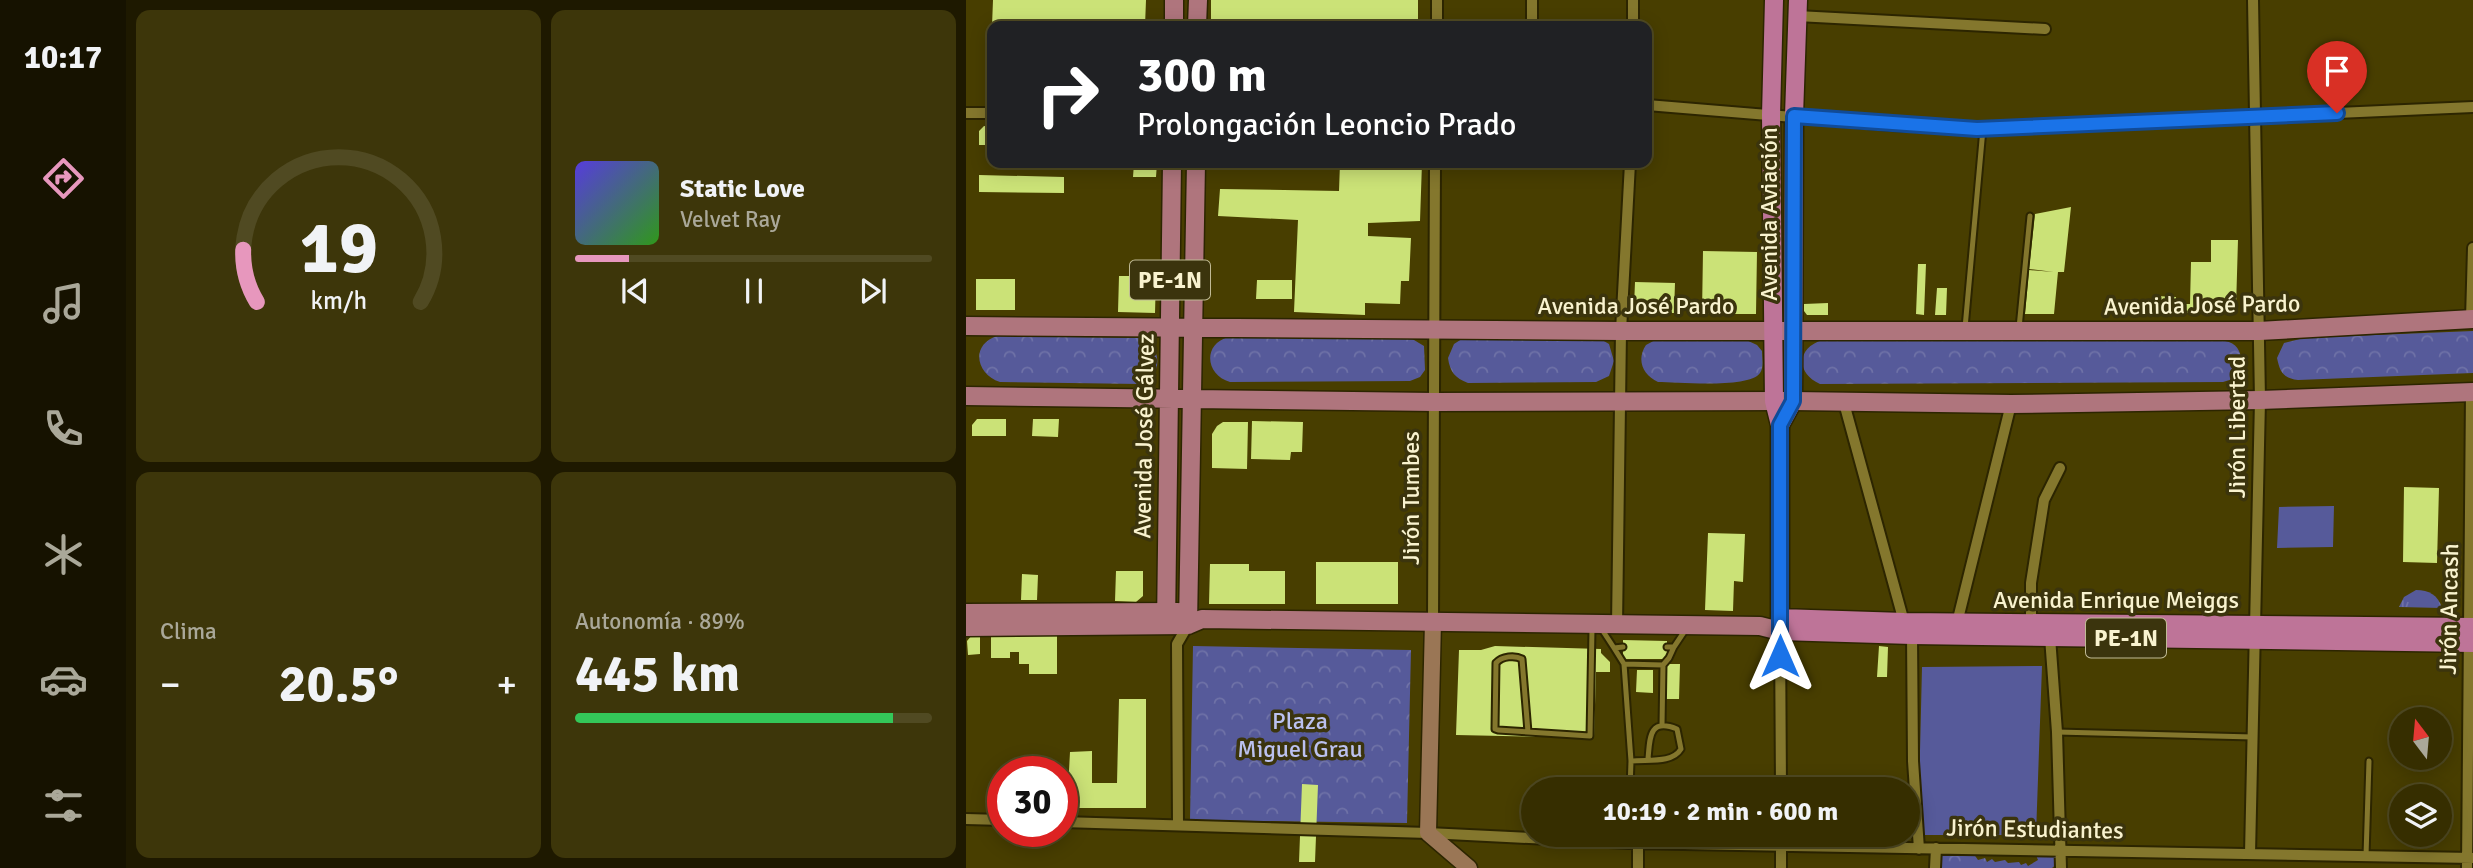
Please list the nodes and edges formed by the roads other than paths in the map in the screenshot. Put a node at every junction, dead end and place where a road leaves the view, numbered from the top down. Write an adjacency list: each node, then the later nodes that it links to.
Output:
1 (1174, 0): 9 (main road)
2 (1198, 0): 10 (main road)
3 (1437, 0): 11 (street)
4 (1532, 0): 12 (street)
5 (1633, 0): 13 (street)
6 (1774, 0): 19 (highway, Avenida Aviación)
7 (2253, 0): 21 (street, Jirón Libertad)
8 (1797, 8): 14 (street); 20 (highway, Avenida Aviación)
9 (1174, 21)
10 (1197, 21)
11 (1437, 21)
12 (1532, 21)
13 (1633, 21)
14 (2045, 29)
15 (1652, 105): 19 (street)
16 (2473, 107): 21 (street)
17 (966, 113): 18 (street)
18 (987, 113)
19 (1771, 115): 20 (street); 35 (highway, Avenida Aviación)
20 (1794, 116): 22 (street); 36 (highway, Avenida Aviación)
21 (2255, 116): 22 (street); 39 (street, Jirón Libertad)
22 (1983, 129): 37 (lane)
23 (1172, 168): 31 (main road, Avenida José Gálvez / PE-1N)
24 (1196, 168): 32 (main road, Avenida José Gálvez / PE-1N)
25 (1435, 168): 33 (street, Jirón Tumbes)
26 (1630, 168): 34 (street)
27 (2030, 216): 38 (lane)
28 (2473, 248): 29 (street)
29 (2472, 319): 39 (main road, Avenida José Pardo)
30 (966, 326): 31 (main road, Avenida José Pardo)
31 (1170, 328): 32 (main road, Avenida José Pardo); 42 (main road, Avenida José Gálvez / PE-1N)
32 (1194, 328): 33 (main road, Avenida José Pardo); 43 (main road, Avenida José Gálvez / PE-1N)
33 (1434, 330): 34 (main road, Avenida José Pardo); 48 (street, Jirón Tumbes)
34 (1621, 331): 35 (main road, Avenida José Pardo); 45 (street)
35 (1774, 331): 36 (main road, Avenida José Pardo); 46 (highway, Avenida Aviación)
36 (1793, 331): 37 (main road, Avenida José Pardo); 47 (highway, Avenida Aviación)
37 (1965, 331): 38 (main road, Avenida José Pardo)
38 (2019, 331): 39 (main road, Avenida José Pardo)
39 (2259, 331): 44 (street, Jirón Libertad)
40 (2472, 392): 44 (main road); 65 (street, Jirón Ancash)
41 (966, 396): 42 (main road)
42 (1169, 398): 43 (main road); 54 (main road, Avenida José Gálvez / PE-1N)
43 (1193, 398): 48 (main road); 55 (main road, Avenida José Gálvez / PE-1N)
44 (2260, 400): 50 (main road); 64 (street, Jirón Libertad)
45 (1620, 401): 46 (main road); 48 (main road); 60 (street)
46 (1774, 401): 47 (main road); 51 (highway, Avenida Aviación)
47 (1793, 401): 49 (main road); 51 (highway, Avenida Aviación)
48 (1434, 402): 56 (street, Jirón Tumbes)
49 (1843, 402): 50 (main road); 63 (street)
50 (2011, 404): 57 (street)
51 (1780, 425): 59 (highway, Avenida Aviación)
52 (2060, 468): 58 (street)
53 (966, 613): 54 (main road)
54 (1166, 618): 55 (main road, PE-1N); 62 (main road, PE-1N); 67 (street)
55 (1192, 619): 56 (main road, PE-1N); 67 (street)
56 (1433, 621): 60 (main road, Avenida Enrique Meiggs / PE-1N); 85 (main road, Jirón Tumbes)
57 (1957, 623): 58 (highway, Avenida Enrique Meiggs / PE-1N); 63 (highway, Avenida Enrique Meiggs / PE-1N)
58 (2031, 623): 64 (highway, Avenida Enrique Meiggs / PE-1N)
59 (1780, 625): 61 (main road, Avenida Enrique Meiggs / PE-1N); 63 (highway, Avenida Enrique Meiggs / PE-1N); 80 (street, Avenida Aviación)
60 (1603, 626): 61 (main road, Avenida Enrique Meiggs / PE-1N); 69 (lane); 73 (lane)
61 (1688, 626): 71 (lane)
62 (966, 627)
63 (1908, 629): 66 (highway, Avenida Enrique Meiggs / PE-1N); 91 (street)
64 (2255, 633): 65 (highway, Avenida Enrique Meiggs / PE-1N); 66 (highway, Avenida Enrique Meiggs / PE-1N); 75 (street, Jirón Libertad)
65 (2471, 635): 95 (street, Jirón Ancash)
66 (2050, 637): 74 (street)
67 (1177, 644): 84 (street)
68 (1623, 647): 69 (lane)
69 (1614, 648): 70 (lane)
70 (1624, 664): 71 (lane); 77 (lane)
71 (1663, 665): 72 (lane)
72 (1662, 725): 76 (lane); 76 (lane)
73 (1528, 732): 73 (lane)
74 (2057, 732): 75 (lane); 92 (street)
75 (2253, 737): 93 (street, Jirón Libertad)
76 (1648, 759): 77 (lane)
77 (1631, 761): 79 (lane)
78 (2369, 761): 94 (lane)
79 (1630, 777)
80 (1781, 777)
81 (966, 819): 82 (street)
82 (987, 820)
83 (1078, 822): 84 (street, Jirón Estudiantes)
84 (1178, 825): 85 (street, Jirón Estudiantes)
85 (1428, 833): 86 (street, Jirón Estudiantes); 96 (main road)
86 (1521, 836)
87 (1634, 847): 97 (street)
88 (1781, 847): 98 (street)
89 (1888, 847): 91 (street, Jirón Estudiantes)
90 (1936, 848): 91 (street, Jirón Estudiantes); 92 (street, Jirón Estudiantes); 99 (street)
91 (1919, 849)
92 (2060, 849): 93 (street, Jirón Estudiantes); 100 (street)
93 (2255, 854): 94 (street, Jirón Estudiantes); 101 (street, Jirón Libertad)
94 (2365, 856): 95 (street, Jirón Estudiantes)
95 (2469, 861)
96 (1469, 868)
97 (1638, 868)
98 (1781, 868)
99 (1935, 868)
100 (2061, 868)
101 (2260, 868)

